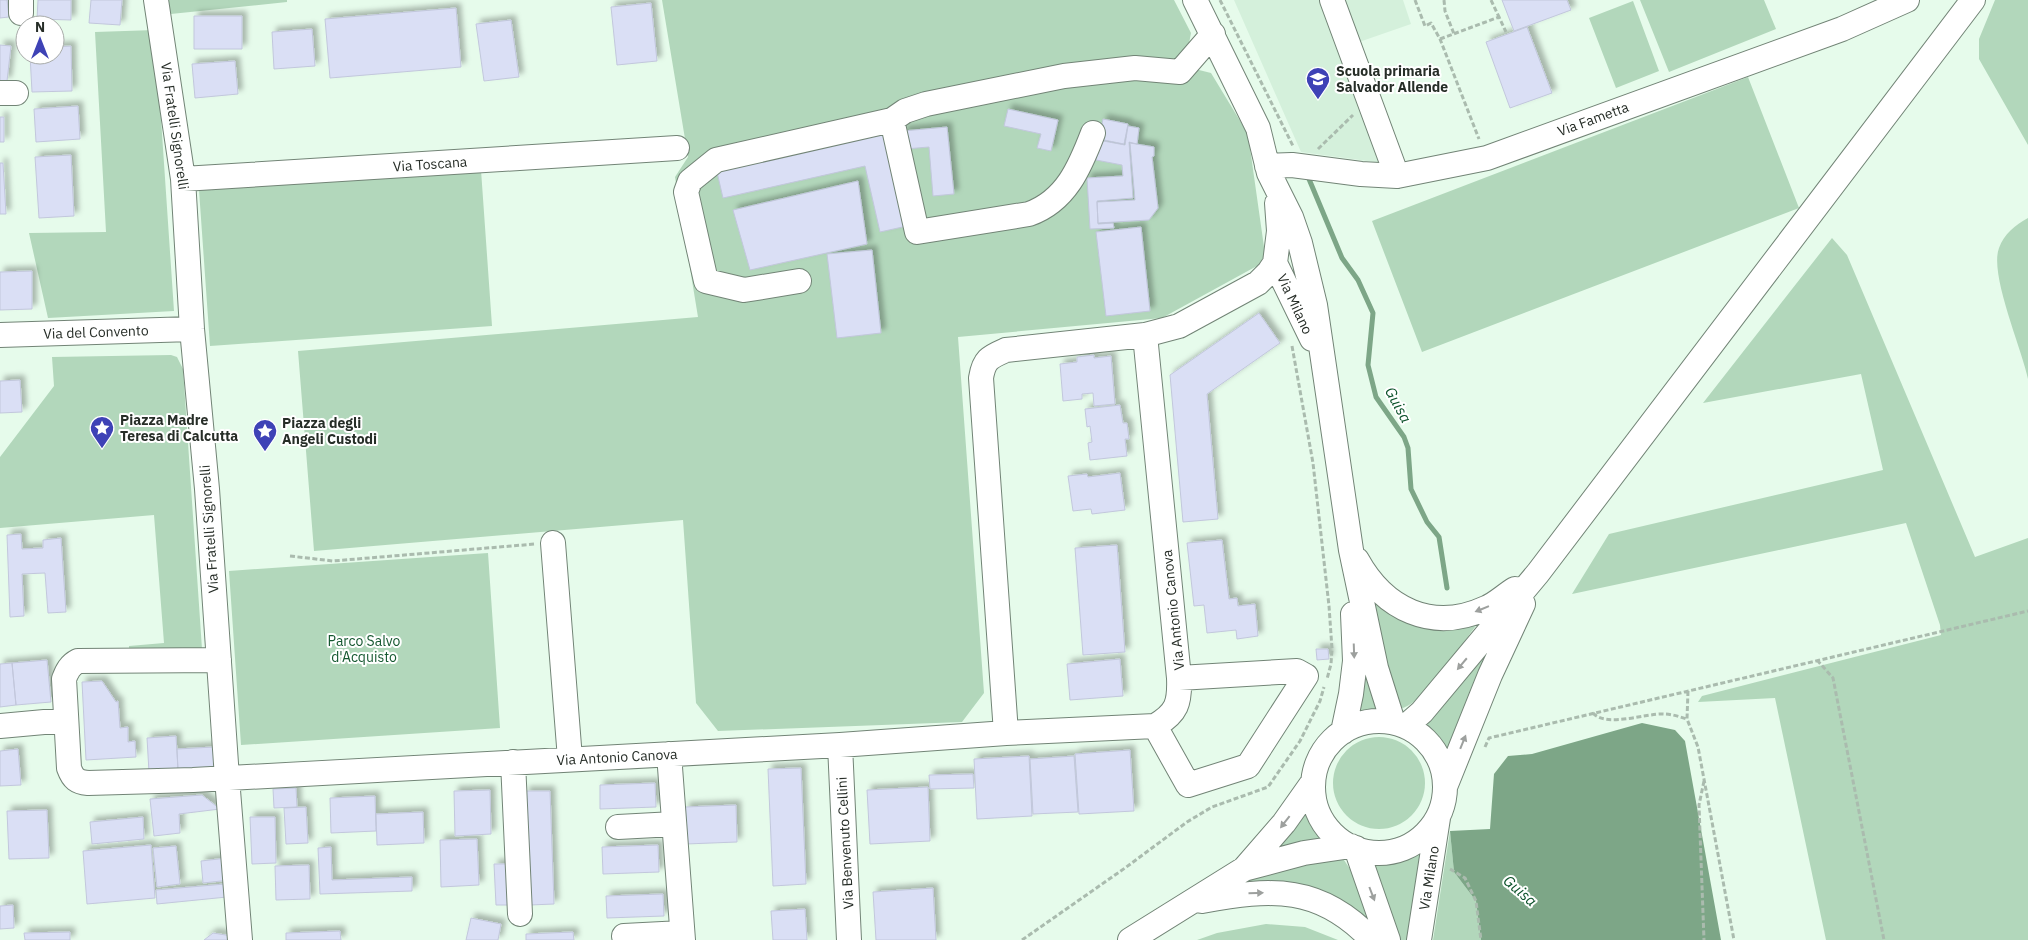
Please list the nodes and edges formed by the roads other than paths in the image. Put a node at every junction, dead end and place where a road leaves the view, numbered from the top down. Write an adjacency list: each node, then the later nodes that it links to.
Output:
1 (156, 0): 12 (street, Via Fratelli Signorelli)
2 (1195, 0): 6 (street, Via Milano)
3 (1332, 0): 11 (street)
4 (1907, 0): 11 (street, Via Fametta)
5 (1973, 0): 24 (street)
6 (1213, 34): 7 (street); 10 (street, Via Milano)
7 (892, 120): 8 (street); 15 (street)
8 (1093, 133)
9 (677, 148): 12 (street, Via Toscana)
10 (1270, 173): 11 (street, Via Fametta); 13 (street, Via Milano); 14 (street, Via Milano)
11 (1397, 176)
12 (183, 179): 18 (street, Via Fratelli Signorelli)
13 (1275, 262): 14 (street); 16 (street); 17 (street, Via Milano)
14 (1309, 278): 21 (street, Via Milano)
15 (799, 281)
16 (1258, 283): 17 (street); 20 (street)
17 (1288, 289): 21 (street, Via Milano)
18 (192, 329): 19 (street, Via del Convento); 25 (street, Via Fratelli Signorelli)
19 (0, 335)
20 (1145, 335): 26 (street, Via Antonio Canova); 32 (street)
21 (1324, 368): 23 (street, Via Milano)
22 (553, 543): 35 (street)
23 (1351, 550): 24 (street, one-way to 23); 28 (street, Via Milano); 31 (street, Via Milano, one-way to 31)
24 (1538, 573): 28 (street, one-way to 28); 39 (street, one-way to 24)
25 (219, 660): 27 (street); 37 (street, Via Fratelli Signorelli)
26 (1179, 678): 30 (street, Via Antonio Canova); 30 (street)
27 (66, 720): 29 (street); 37 (street, Via Antonio Canova)
28 (1399, 724): 31 (street); 39 (street)
29 (0, 726)
30 (1155, 726): 32 (street, Via Antonio Canova)
31 (1343, 732): 38 (street)
32 (1006, 733): 33 (street, Via Antonio Canova)
33 (840, 745): 34 (street, Via Antonio Canova); 50 (street, Via Benvenuto Cellini)
34 (669, 754): 35 (street, Via Antonio Canova); 41 (street)
35 (570, 759): 36 (street, Via Antonio Canova)
36 (513, 762): 37 (street, Via Antonio Canova); 46 (street)
37 (227, 778): 49 (street, Via Fratelli Signorelli)
38 (1313, 782): 43 (street); 44 (street, one-way to 44)
39 (1445, 787): 40 (street)
40 (1439, 815): 43 (street); 54 (street, Via Milano)
41 (674, 824): 42 (street); 48 (street)
42 (618, 826)
43 (1353, 847): 44 (street); 53 (street, one-way to 53)
44 (1244, 868): 45 (street)
45 (1191, 902): 51 (street); 52 (street, one-way to 52)
46 (520, 914)
47 (624, 936): 48 (street)
48 (683, 936)
49 (240, 940)
50 (849, 940)
51 (1130, 940)
52 (1372, 940)
53 (1388, 940)
54 (1419, 940)

